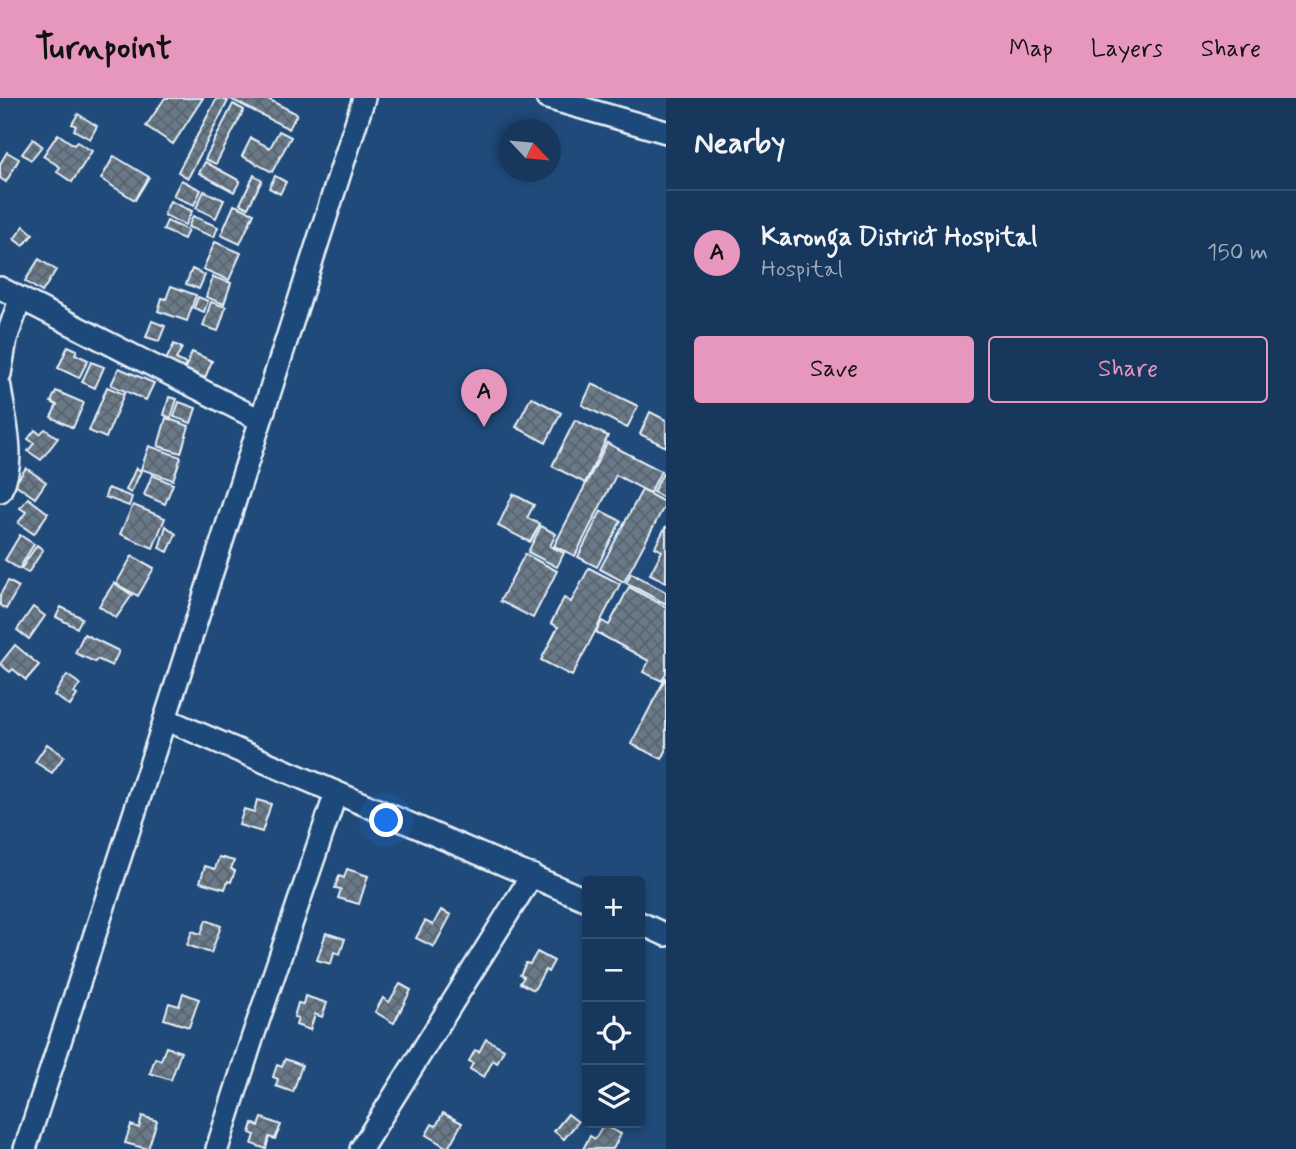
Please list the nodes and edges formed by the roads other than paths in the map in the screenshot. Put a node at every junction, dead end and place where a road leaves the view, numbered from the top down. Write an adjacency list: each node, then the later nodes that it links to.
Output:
1 (364, 98): 8 (street)
2 (547, 98): 3 (street)
3 (666, 132)
4 (0, 288): 5 (street)
5 (20, 300): 6 (street); 8 (street)
6 (0, 374)
7 (0, 387): 9 (street)
8 (260, 420): 10 (street)
9 (0, 491)
10 (165, 719): 11 (street); 16 (street)
11 (336, 793): 12 (street); 17 (street)
12 (532, 875): 13 (street); 18 (street)
13 (582, 898)
14 (645, 925): 15 (street)
15 (666, 935)
16 (25, 1149)
17 (218, 1149)
18 (361, 1149)

